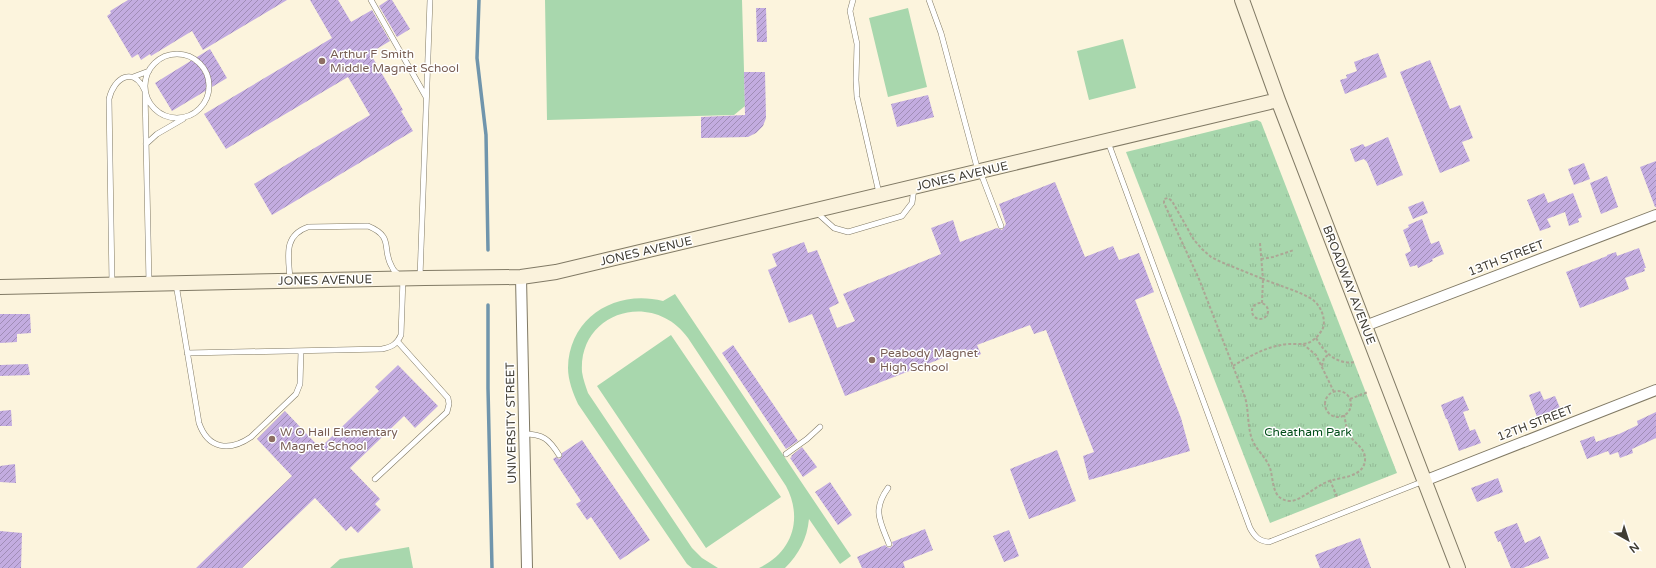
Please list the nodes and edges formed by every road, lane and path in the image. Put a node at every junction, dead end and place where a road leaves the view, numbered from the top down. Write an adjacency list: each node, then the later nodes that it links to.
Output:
1 (371, 0): 9 (lane)
2 (430, 0): 9 (lane)
3 (853, 0): 16 (lane)
4 (929, 0): 14 (lane)
5 (1242, 0): 10 (street, BROADWAY AVENUE)
6 (149, 71): 7 (lane); 8 (lane); 11 (lane)
7 (132, 78): 8 (lane); 30 (lane)
8 (145, 91): 11 (lane); 13 (lane)
9 (426, 98): 25 (lane)
10 (1278, 100): 12 (street, JONES AVENUE); 33 (street, BROADWAY AVENUE)
11 (186, 117): 13 (lane)
12 (1107, 141): 14 (street, JONES AVENUE); 54 (lane)
13 (146, 144): 29 (lane)
14 (979, 172): 15 (street, JONES AVENUE); 19 (lane)
15 (914, 187): 16 (street, JONES AVENUE); 17 (lane)
16 (879, 195): 17 (street, JONES AVENUE)
17 (815, 211): 23 (street, JONES AVENUE)
18 (1656, 215): 33 (street, 13TH STREET)
19 (1001, 226)
20 (1260, 243): 22 (path)
21 (1294, 250): 22 (path)
22 (1261, 259): 26 (path)
23 (521, 277): 25 (street, JONES AVENUE); 49 (street, UNIVERSITY STREET)
24 (403, 278): 25 (street, JONES AVENUE); 27 (street, JONES AVENUE); 27 (lane); 35 (lane)
25 (420, 278)
26 (1263, 279): 32 (path); 34 (path); 41 (path)
27 (290, 281): 28 (street, JONES AVENUE)
28 (176, 283): 29 (street, JONES AVENUE); 38 (lane)
29 (149, 284): 30 (street, JONES AVENUE)
30 (112, 285): 31 (street, JONES AVENUE)
31 (0, 287)
32 (1262, 303): 32 (path)
33 (1365, 326): 54 (street, BROADWAY AVENUE)
34 (1316, 338): 36 (path); 39 (path)
35 (398, 342): 37 (lane); 52 (lane)
36 (1302, 343): 41 (path); 42 (path)
37 (301, 351): 38 (lane); 38 (lane)
38 (187, 353)
39 (1328, 355): 40 (path); 42 (path)
40 (1356, 362)
41 (1233, 366): 53 (path)
42 (1322, 367): 44 (path)
43 (1656, 390): 54 (street, 12TH STREET)
44 (1334, 392): 46 (path); 47 (path)
45 (1368, 392): 46 (path)
46 (1350, 399): 47 (path)
47 (1344, 415): 53 (path)
48 (820, 427): 50 (lane)
49 (524, 434): 51 (lane); 58 (street, UNIVERSITY STREET)
50 (786, 454)
51 (559, 455)
52 (375, 479)
53 (1330, 480): 56 (path)
54 (1424, 481): 59 (street, BROADWAY AVENUE)
55 (888, 488): 57 (lane)
56 (1337, 496)
57 (889, 544)
58 (527, 568)
59 (1458, 568)

